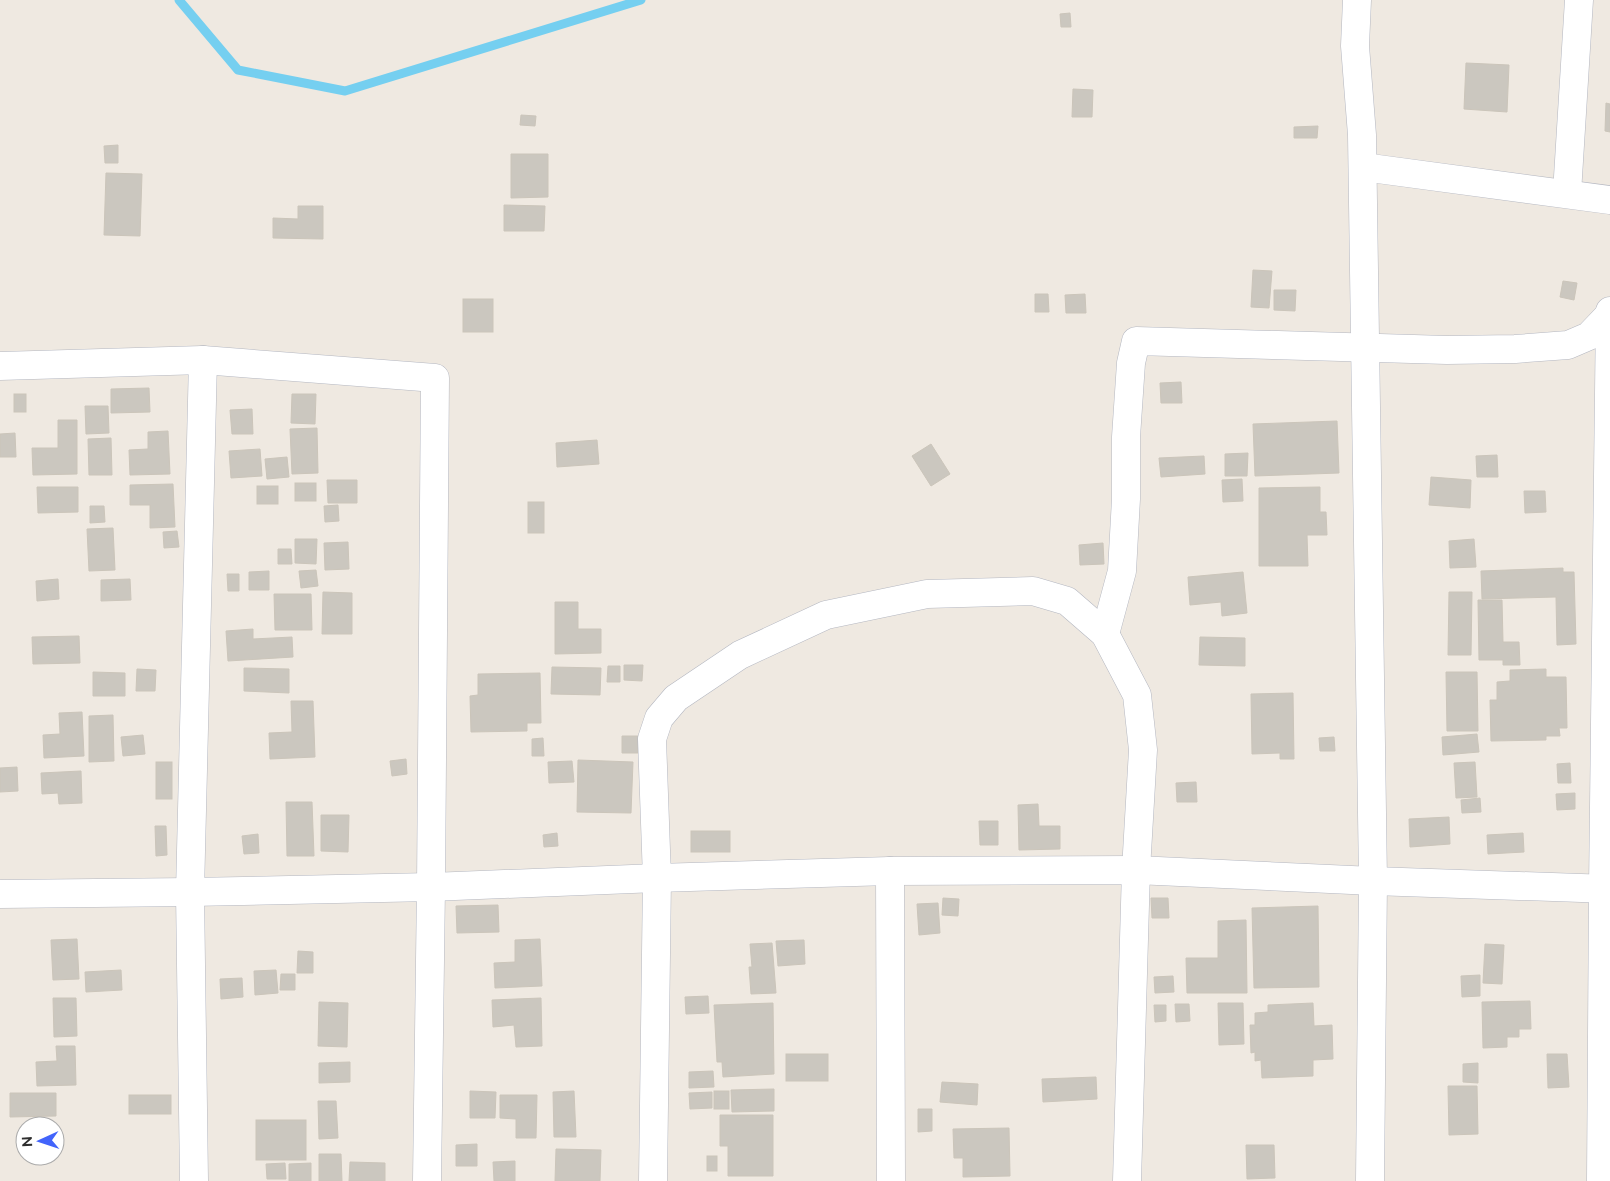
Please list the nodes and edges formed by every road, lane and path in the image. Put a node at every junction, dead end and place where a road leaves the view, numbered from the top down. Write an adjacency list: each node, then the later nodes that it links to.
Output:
1 (1357, 0): 3 (street)
2 (1580, 0): 4 (street)
3 (1363, 167): 4 (street); 7 (street)
4 (1567, 193): 5 (street)
5 (1610, 200)
6 (1610, 313): 7 (street); 16 (street)
7 (1366, 347): 10 (street); 14 (street)
8 (203, 360): 9 (street); 15 (street); 17 (street)
9 (0, 366)
10 (1105, 634): 11 (street); 13 (street)
11 (1136, 870): 12 (street); 14 (street); 23 (street)
12 (890, 871): 13 (street); 22 (street)
13 (657, 878): 15 (street); 21 (street)
14 (1373, 881): 16 (street); 24 (street)
15 (431, 887): 17 (street); 20 (street)
16 (1606, 889): 25 (street)
17 (190, 892): 18 (street); 19 (street)
18 (0, 894)
19 (194, 1181)
20 (427, 1181)
21 (653, 1181)
22 (891, 1181)
23 (1127, 1181)
24 (1370, 1181)
25 (1602, 1181)

